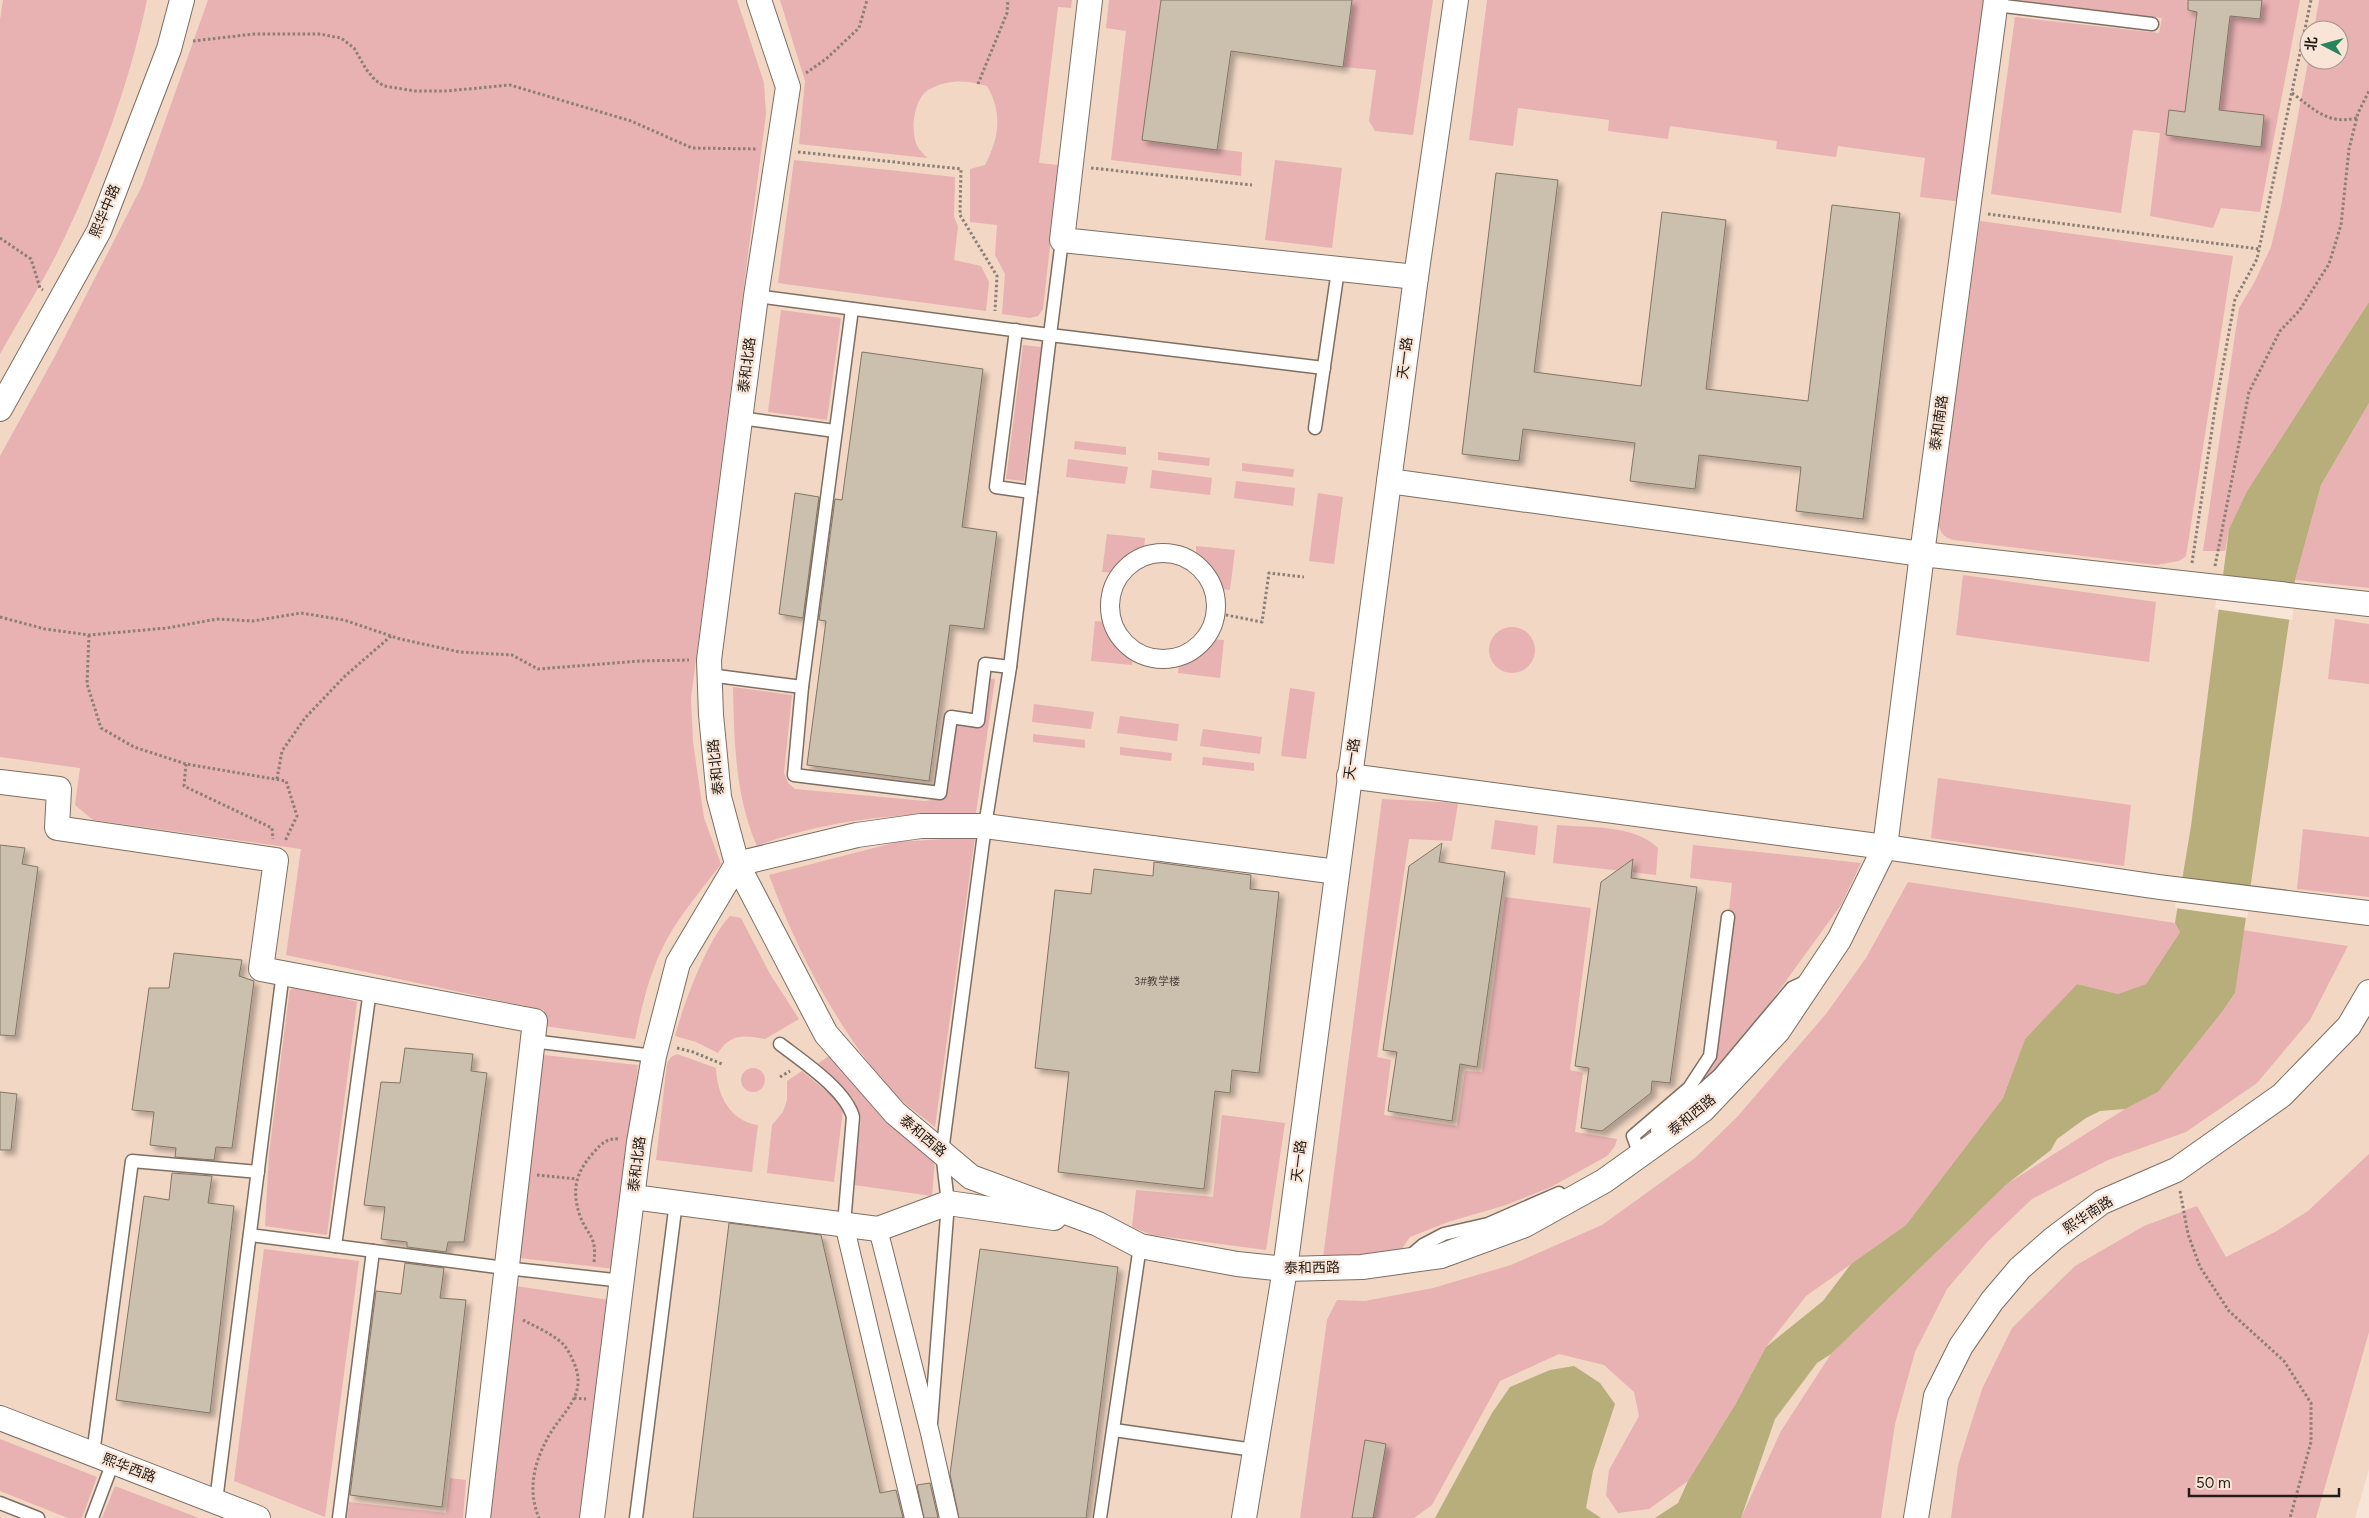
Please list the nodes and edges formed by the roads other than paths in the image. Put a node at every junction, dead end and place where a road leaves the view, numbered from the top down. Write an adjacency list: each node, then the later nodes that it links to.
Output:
1 (182, 0): 15 (street, 熙华中路)
2 (759, 0): 10 (street, 泰和北路)
3 (1090, 0): 7 (street)
4 (1456, 0): 9 (street, 天一路)
5 (1996, 3): 6 (lane); 21 (street, 泰和南路)
6 (2152, 24)
7 (1062, 240): 8 (street); 13 (lane)
8 (1338, 270): 9 (street); 14 (lane)
9 (1416, 277): 19 (street, 天一路)
10 (756, 296): 11 (lane); 16 (street, 泰和北路)
11 (852, 309): 12 (lane); 18 (lane)
12 (1016, 330): 13 (lane); 20 (lane)
13 (1050, 335): 14 (lane); 20 (lane)
14 (1324, 368): 17 (lane)
15 (0, 409)
16 (740, 418): 18 (lane); 25 (street, 泰和北路)
17 (1315, 428)
18 (835, 431): 26 (lane)
19 (1389, 481): 21 (street); 27 (street, 天一路)
20 (1031, 492): 24 (lane)
21 (1922, 554): 22 (street); 30 (street, 泰和南路)
22 (2369, 604)
23 (1216, 613): 23 (street)
24 (1010, 666): 26 (lane); 29 (lane)
25 (709, 668): 26 (lane); 31 (street, 泰和北路)
26 (802, 687)
27 (1349, 776): 30 (street); 32 (street, 天一路)
28 (0, 782): 35 (street)
29 (985, 826): 31 (street); 32 (street); 43 (lane)
30 (1885, 847): 33 (street); 36 (street, 泰和西路)
31 (737, 864): 41 (street, 泰和北路); 43 (street, 泰和西路)
32 (1337, 872): 57 (street, 天一路)
33 (2369, 913)
34 (1728, 917): 42 (lane)
35 (283, 972): 37 (street); 44 (lane)
36 (1814, 978): 42 (lane); 55 (street, 泰和西路)
37 (370, 990): 39 (street); 52 (lane)
38 (2369, 992): 77 (street, 熙华南路)
39 (532, 1041): 41 (lane); 56 (street)
40 (780, 1044): 48 (lane)
41 (656, 1051): 45 (street, 泰和北路)
42 (1637, 1147): 55 (lane)
43 (942, 1152): 47 (lane); 49 (street, 泰和西路)
44 (258, 1172): 51 (lane); 63 (lane)
45 (632, 1197): 46 (street); 58 (street, 泰和北路)
46 (676, 1202): 48 (street); 72 (lane)
47 (948, 1203): 49 (street); 50 (street); 61 (lane)
48 (844, 1224): 50 (street); 73 (street)
49 (1098, 1224): 53 (street, 泰和西路)
50 (878, 1229): 61 (street)
51 (250, 1235): 52 (lane); 64 (lane)
52 (335, 1246): 54 (lane)
53 (1140, 1246): 57 (street, 泰和西路); 60 (lane)
54 (372, 1251): 56 (lane); 69 (lane)
55 (1404, 1261): 57 (street, 泰和西路)
56 (505, 1268): 58 (lane); 70 (street)
57 (1285, 1269): 62 (street, 天一路)
58 (623, 1281): 71 (street, 泰和北路)
59 (0, 1418): 63 (street, 熙华西路)
60 (1114, 1430): 62 (lane); 75 (lane)
61 (930, 1433): 74 (street)
62 (1254, 1450): 76 (street, 天一路)
63 (103, 1458): 64 (street, 熙华西路); 68 (lane)
64 (216, 1501): 66 (street, 熙华西路)
65 (0, 1503): 67 (lane)
66 (249, 1516)
67 (38, 1518)
68 (92, 1518)
69 (339, 1518)
70 (478, 1518)
71 (592, 1518)
72 (636, 1518)
73 (914, 1518)
74 (949, 1518)
75 (1100, 1518)
76 (1244, 1518)
77 (1916, 1518)

